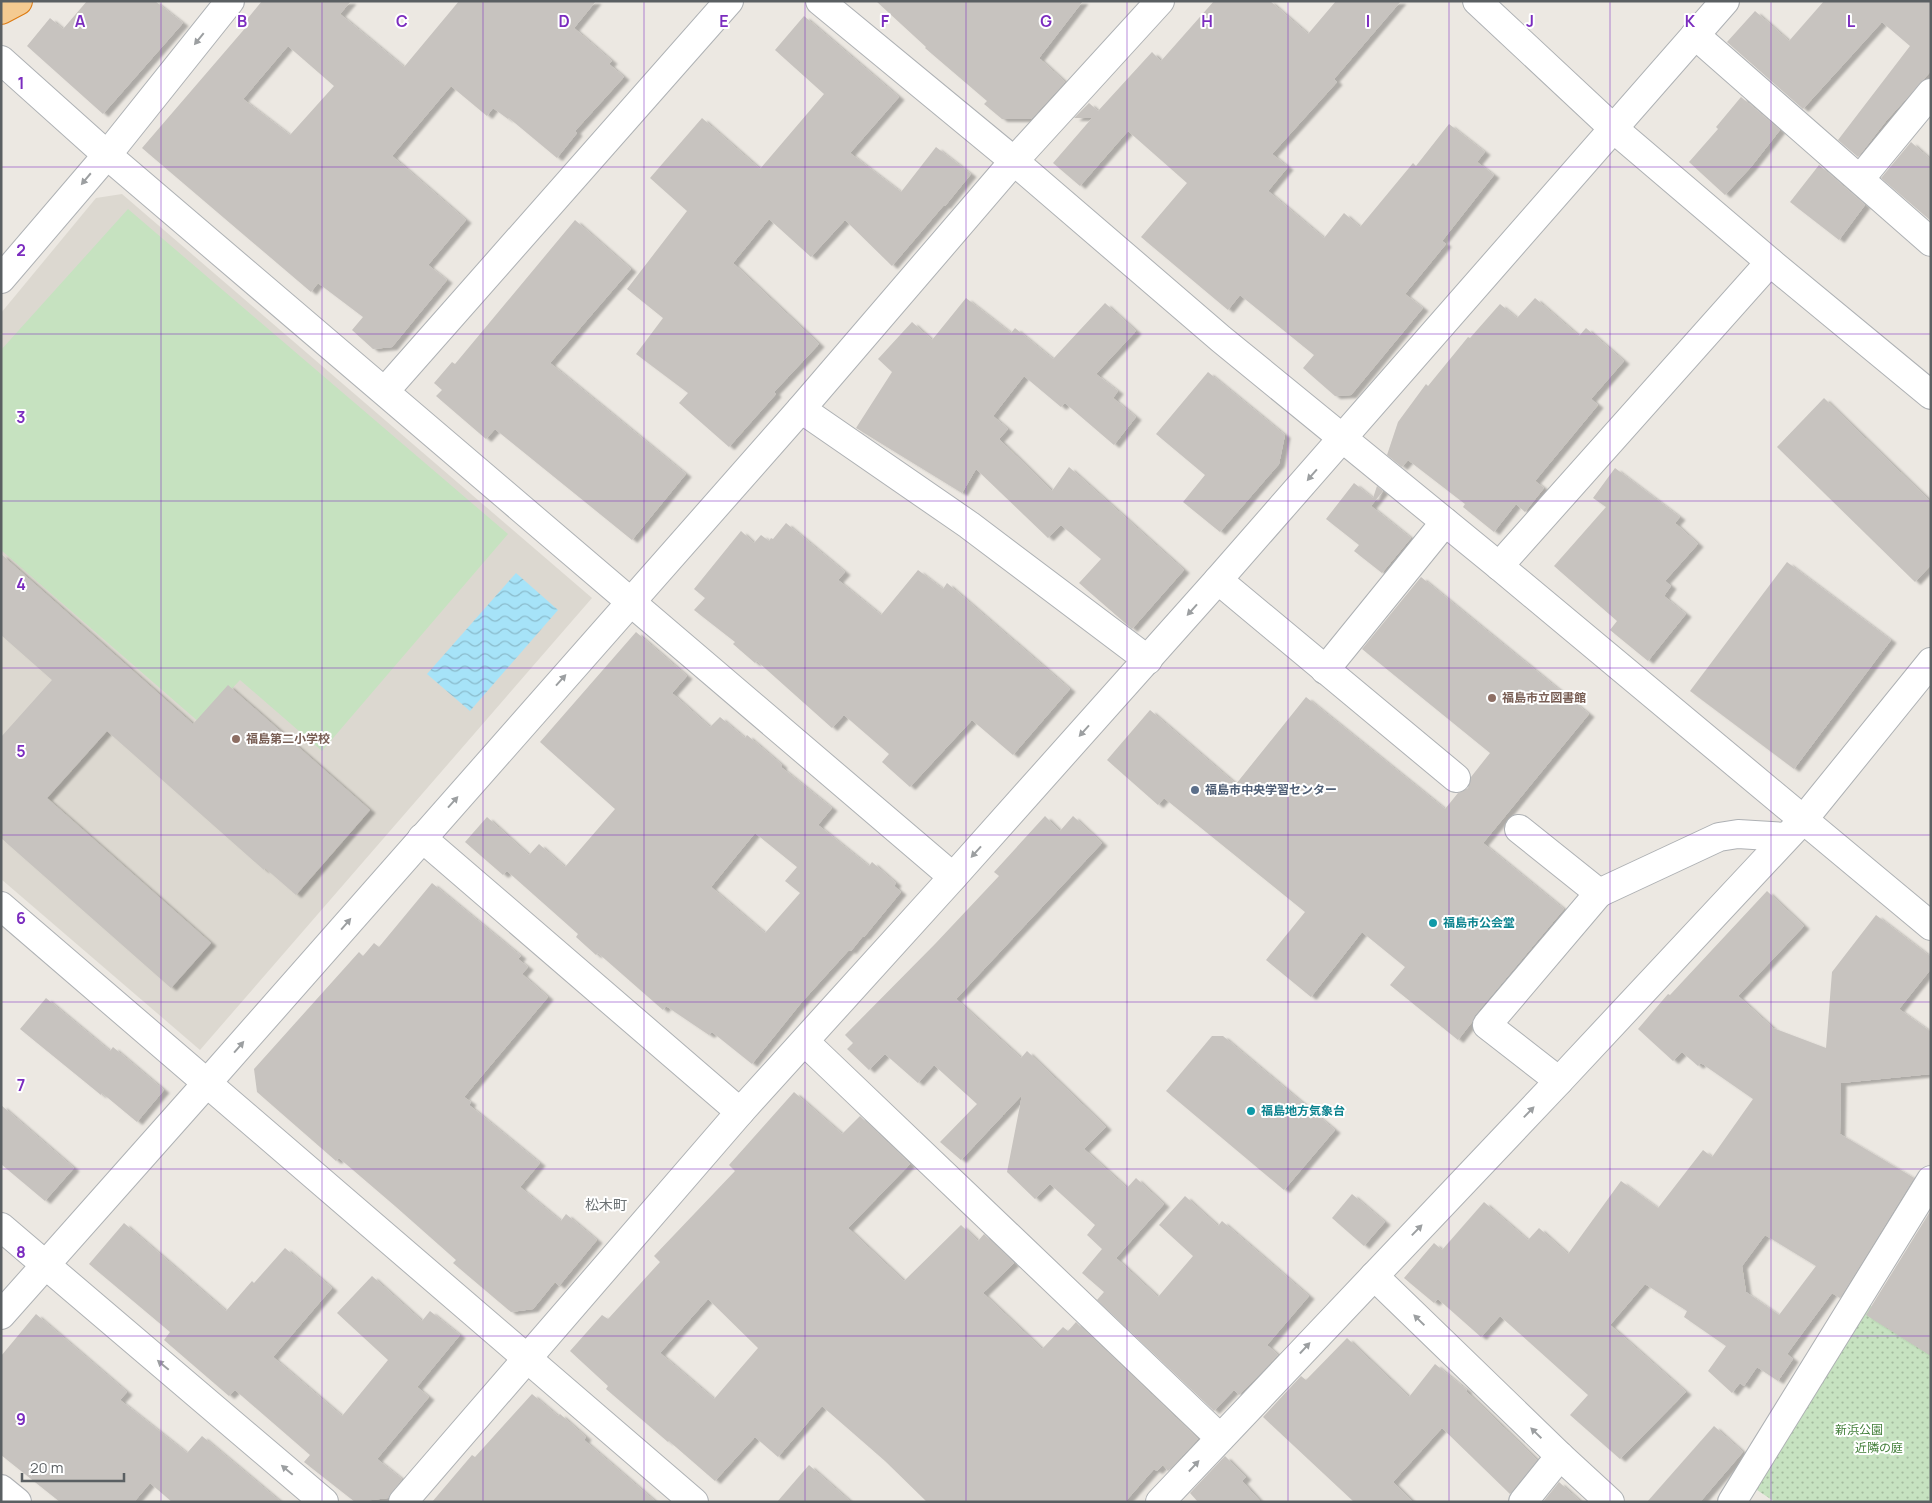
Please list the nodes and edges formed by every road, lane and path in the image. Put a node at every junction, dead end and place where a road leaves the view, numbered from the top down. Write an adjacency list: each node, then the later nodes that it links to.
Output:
1 (18, 1): 8 (highway)
2 (230, 1): 13 (street, one-way to 13)
3 (729, 1): 19 (street)
4 (820, 1): 14 (street)
5 (1160, 1): 14 (street)
6 (1477, 1): 12 (street)
7 (1725, 1): 9 (street)
8 (1, 10)
9 (1695, 35): 12 (street); 15 (street)
10 (1, 60): 13 (street)
11 (1931, 93): 15 (street)
12 (1614, 130): 17 (street); 22 (street)
13 (107, 155): 18 (street, one-way to 18); 19 (street)
14 (1014, 161): 21 (street); 22 (street)
15 (1860, 179): 16 (street)
16 (1931, 242)
17 (1770, 262): 20 (street); 24 (street)
18 (1, 279)
19 (385, 391): 26 (street)
20 (1931, 395)
21 (801, 409): 26 (street); 27 (street)
22 (1344, 438): 23 (street); 25 (street, one-way to 25)
23 (1445, 522): 24 (street); 29 (street)
24 (1499, 566): 32 (street)
25 (1218, 580): 27 (street, one-way to 27); 29 (street)
26 (630, 602): 33 (street, one-way to 26); 34 (street)
27 (1148, 660): 34 (street, one-way to 34)
28 (1931, 662): 32 (street)
29 (1325, 670): 30 (street)
30 (1456, 778)
31 (1519, 829): 35 (street)
32 (1794, 829): 35 (street); 37 (street); 39 (street)
33 (422, 838): 40 (street, one-way to 33); 41 (street)
34 (953, 877): 38 (street)
35 (1599, 893): 39 (street)
36 (1, 906): 40 (street)
37 (1931, 926)
38 (805, 1042): 41 (street); 48 (street)
39 (1558, 1081): 45 (street, one-way to 39)
40 (207, 1084): 44 (street); 47 (street)
41 (740, 1112): 47 (street)
42 (1931, 1180): 58 (street)
43 (1, 1227): 44 (street)
44 (46, 1265): 46 (street); 52 (street, one-way to 44)
45 (1374, 1276): 48 (street, one-way to 45); 49 (street, one-way to 45)
46 (1, 1315)
47 (527, 1360): 53 (street); 54 (street)
48 (1220, 1438): 55 (street, one-way to 48)
49 (1560, 1456): 56 (street); 57 (street)
50 (1, 1489): 51 (street)
51 (17, 1502)
52 (324, 1502)
53 (404, 1502)
54 (694, 1502)
55 (1160, 1502)
56 (1523, 1502)
57 (1610, 1502)
58 (1732, 1502)

